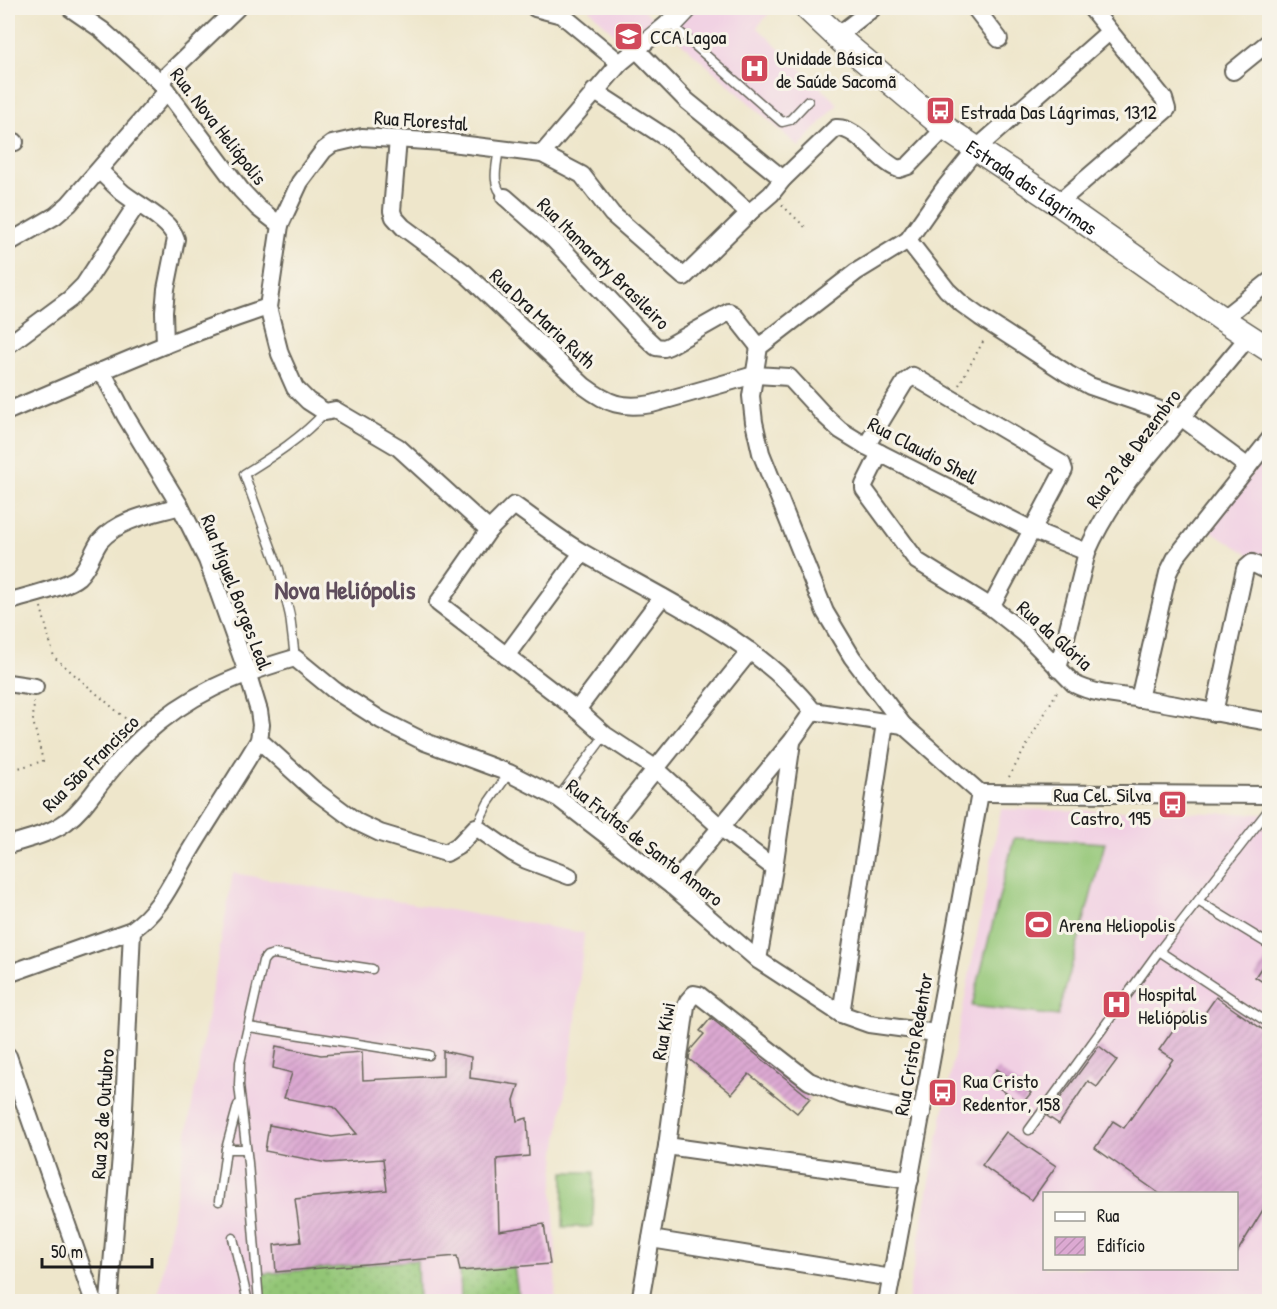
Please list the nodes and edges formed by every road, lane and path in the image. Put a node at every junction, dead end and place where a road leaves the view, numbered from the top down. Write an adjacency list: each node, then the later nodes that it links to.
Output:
1 (70, 8): 18 (street, Rua. Nova Heliópolis)
2 (237, 8): 18 (street)
3 (535, 8): 10 (street)
4 (682, 8): 15 (street)
5 (696, 8): 20 (lane)
6 (807, 8): 12 (main road, Estrada das Lágrimas)
7 (873, 8): 12 (street)
8 (975, 8): 13 (street)
9 (1090, 8): 11 (street)
10 (565, 11): 16 (street)
11 (1109, 32): 24 (street); 30 (street)
12 (837, 36): 21 (main road, Estrada das Lágrimas)
13 (999, 39)
14 (1269, 41): 17 (street)
15 (636, 49): 16 (street); 27 (street)
16 (620, 63): 19 (street)
17 (1233, 71)
18 (163, 87): 26 (street); 33 (street, Rua. Nova Heliópolis)
19 (594, 91): 25 (street); 32 (street)
20 (808, 101)
21 (945, 128): 24 (main road, Estrada das Lágrimas); 27 (street)
22 (398, 139): 23 (street, Rua Florestal); 33 (street, Rua Florestal); 47 (street, Rua Dra Maria Ruth)
23 (499, 148): 25 (street, Rua Florestal); 29 (lane)
24 (976, 148): 30 (main road, Estrada das Lágrimas); 35 (street)
25 (542, 154): 32 (street, Rua Florestal)
26 (99, 170): 31 (street); 36 (street)
27 (783, 179): 28 (street)
28 (771, 194): 32 (street); 34 (path)
29 (506, 197): 44 (street, Rua Itamaraty Brasileiro)
30 (1058, 203): 39 (main road, Estrada das Lágrimas)
31 (137, 204): 42 (street); 43 (street)
32 (748, 213)
33 (279, 225): 38 (street, Rua Florestal)
34 (806, 228)
35 (908, 240): 40 (street); 44 (street)
36 (8, 243)
37 (1269, 281): 39 (street)
38 (268, 307): 43 (street); 50 (street, Rua Florestal)
39 (1222, 319): 41 (main road, Estrada das Lágrimas)
40 (993, 325): 48 (path); 51 (street)
41 (1249, 336): 45 (main road, Estrada das Lágrimas); 51 (street, Rua 29 de Dezembro)
42 (8, 345)
43 (165, 345): 46 (street)
44 (759, 347): 47 (street)
45 (1269, 350)
46 (102, 371): 49 (street); 55 (street, Rua Miguel Borges Leal)
47 (754, 375): 53 (street, Rua Claudio Shell); 78 (street)
48 (951, 398): 53 (street); 57 (street)
49 (8, 411)
50 (330, 411): 56 (street, Rua Florestal); 67 (lane)
51 (1181, 417): 54 (street); 58 (street, Rua 29 de Dezembro)
52 (1269, 439): 54 (street)
53 (873, 449): 57 (street, Rua Claudio Shell); 64 (street, Rua da Glória)
54 (1248, 467): 72 (street)
55 (180, 506): 61 (street); 68 (street, Rua Miguel Borges Leal)
56 (489, 530): 59 (street); 66 (street)
57 (1032, 530): 58 (street, Rua Claudio Shell); 64 (street)
58 (1087, 552): 69 (street, Rua 29 de Dezembro)
59 (582, 553): 62 (street); 66 (street)
60 (1269, 572): 75 (street)
61 (37, 592): 63 (street); 79 (path)
62 (662, 597): 65 (street); 73 (street)
63 (8, 602)
64 (991, 607): 69 (street, Rua da Glória)
65 (750, 651): 74 (street); 83 (street)
66 (506, 656): 73 (street)
67 (295, 658): 68 (street, Rua São Francisco); 85 (street, Rua Frutas de Santo Amaro)
68 (247, 672): 79 (street, Rua São Francisco); 81 (street, Rua Miguel Borges Leal)
69 (1061, 673): 72 (street, Rua da Glória); 87 (path)
70 (8, 683): 71 (street)
71 (34, 687): 84 (path)
72 (1139, 699): 75 (street, Rua da Glória)
73 (577, 710): 80 (street)
74 (813, 711): 77 (street); 82 (street)
75 (1214, 713): 76 (street, Rua da Glória)
76 (1269, 722)
77 (885, 723): 78 (street); 105 (street)
78 (903, 725): 86 (street)
79 (144, 735): 94 (street, Rua São Francisco)
80 (605, 735): 83 (street); 89 (lane)
81 (260, 740): 91 (street); 99 (street)
82 (792, 741): 92 (street); 95 (street)
83 (655, 768): 92 (street); 93 (street)
84 (8, 771)
85 (509, 773): 89 (street, Rua Frutas de Santo Amaro); 91 (lane)
86 (980, 793): 87 (street); 108 (lane)
87 (1000, 793): 88 (street)
88 (1269, 795)
89 (558, 798): 93 (street, Rua Frutas de Santo Amaro)
90 (1269, 808): 98 (lane)
91 (476, 827): 96 (street)
92 (720, 827): 95 (street); 97 (street)
93 (605, 832): 97 (street, Rua Frutas de Santo Amaro)
94 (8, 845)
95 (774, 868): 102 (street)
96 (569, 876)
97 (672, 886): 102 (street, Rua Frutas de Santo Amaro)
98 (1198, 901): 100 (lane); 101 (lane)
99 (132, 930): 104 (street); 123 (street, Rua 28 de Outubro)
100 (1269, 945)
101 (1159, 951): 106 (lane); 113 (lane)
102 (758, 960): 105 (lane)
103 (372, 969): 107 (lane)
104 (8, 974)
105 (841, 1014): 108 (street)
106 (1269, 1024)
107 (249, 1027): 109 (lane); 111 (lane)
108 (936, 1033): 112 (street, Rua Cristo Redentor)
109 (429, 1055)
110 (8, 1056): 122 (street)
111 (240, 1098): 115 (lane); 116 (lane)
112 (922, 1113): 114 (street, Rua Kiwi); 117 (street, Rua Cristo Redentor)
113 (1029, 1130)
114 (667, 1146): 117 (street); 120 (street, Rua Kiwi)
115 (226, 1149): 116 (lane); 118 (lane)
116 (246, 1149): 125 (lane)
117 (910, 1180): 121 (street, Rua Cristo Redentor)
118 (219, 1201)
119 (233, 1238): 124 (lane)
120 (651, 1239): 121 (street); 126 (street, Rua Kiwi)
121 (892, 1278): 127 (street, Rua Cristo Redentor)
122 (94, 1302)
123 (109, 1302)
124 (248, 1302)
125 (259, 1302)
126 (640, 1302)
127 (887, 1302)

